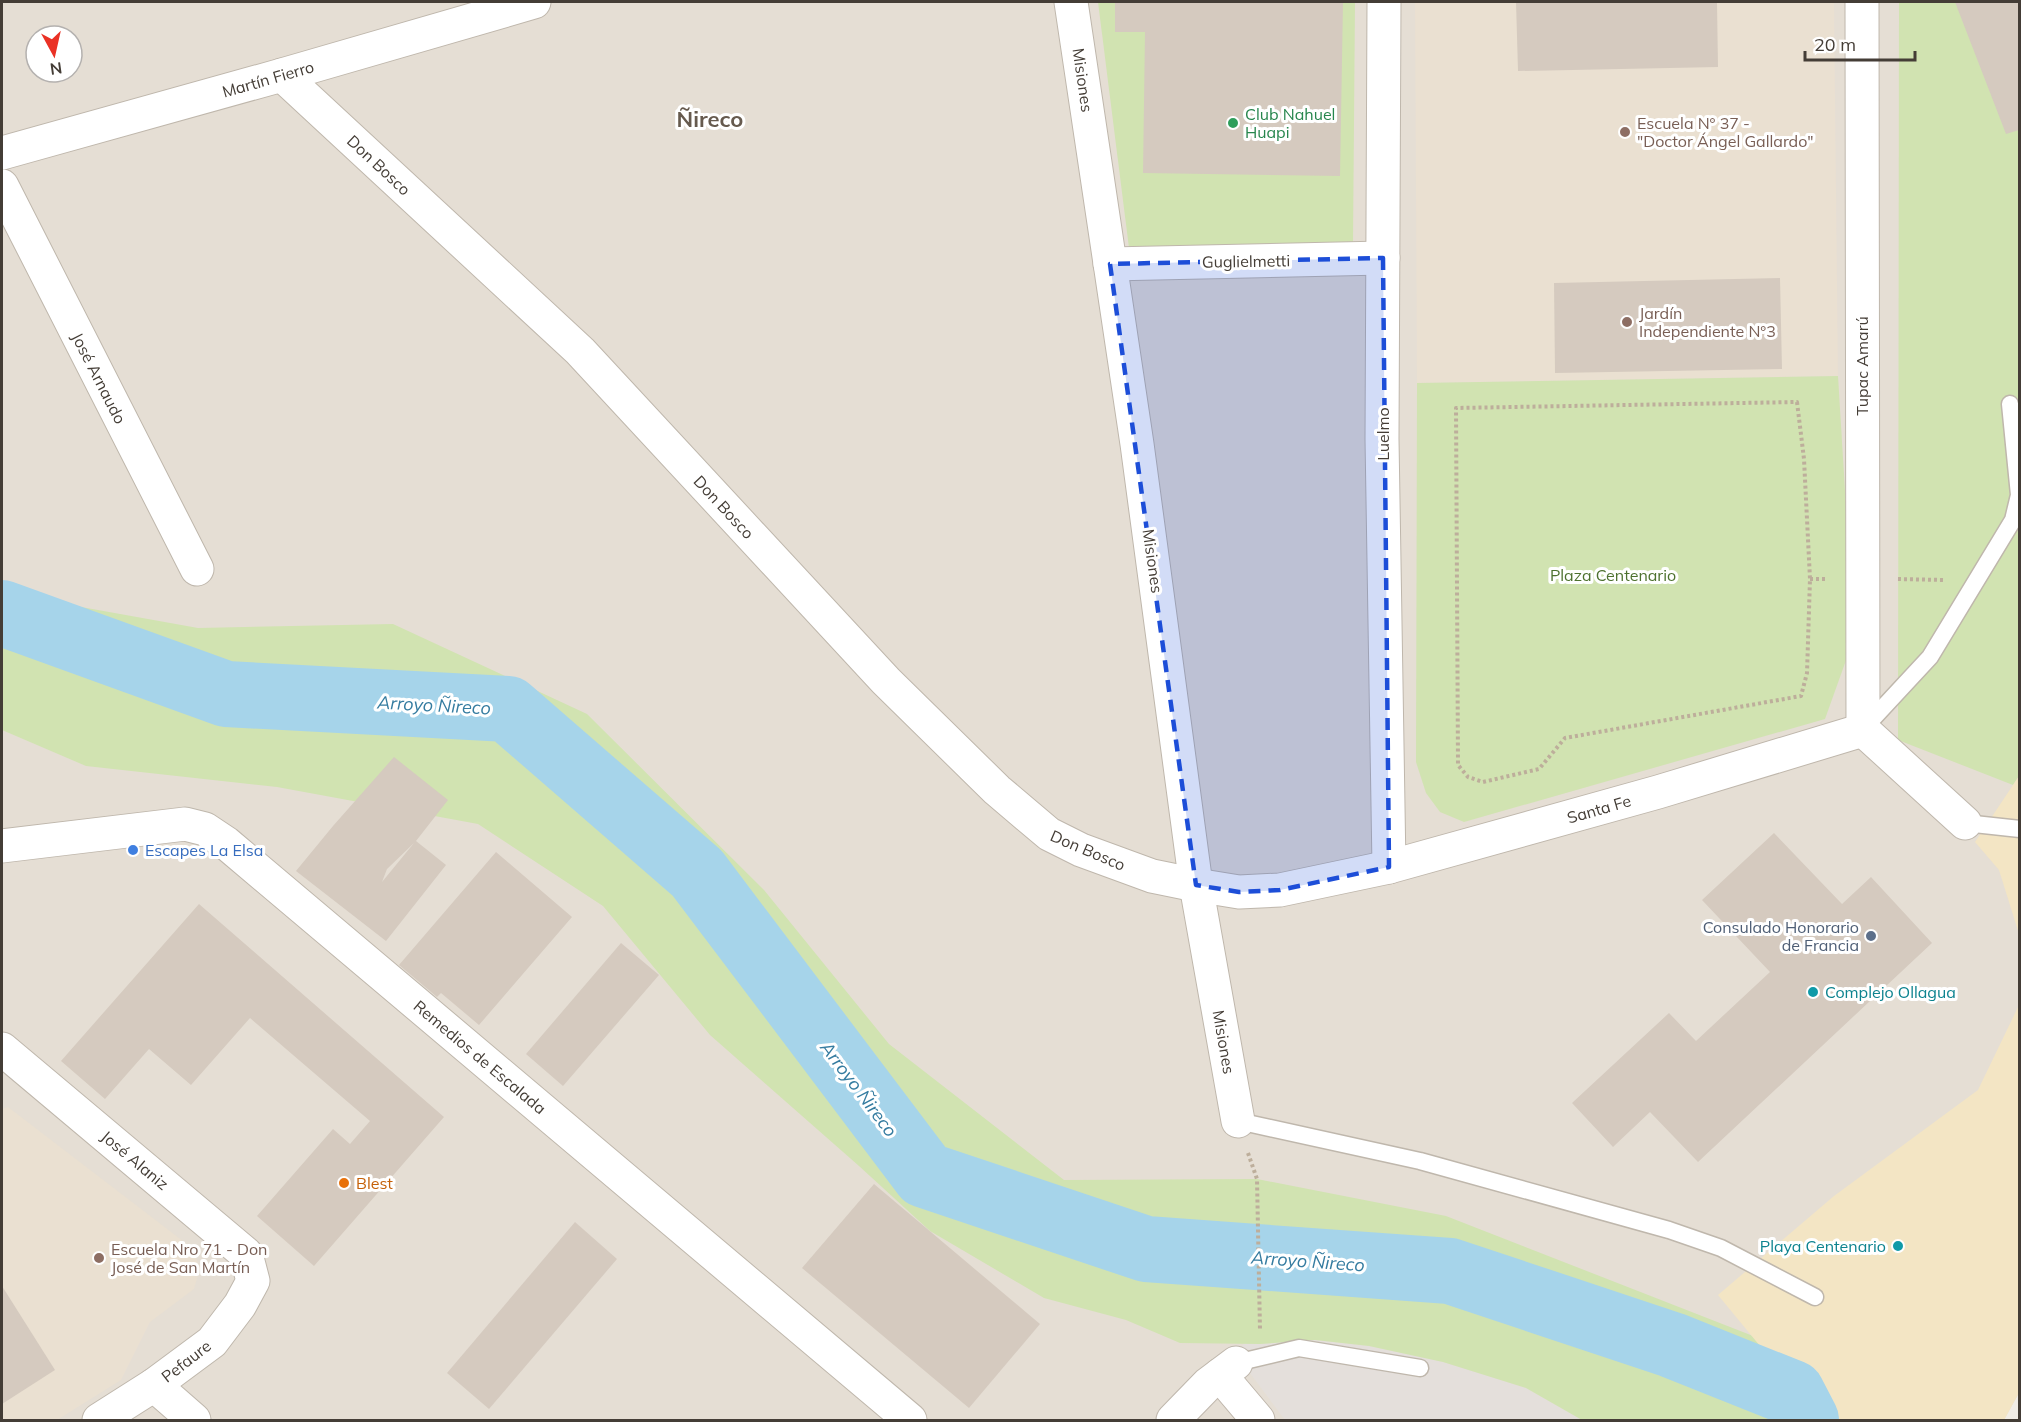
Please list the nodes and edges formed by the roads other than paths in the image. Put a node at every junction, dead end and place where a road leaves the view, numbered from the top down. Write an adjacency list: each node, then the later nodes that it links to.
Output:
1 (534, 2): 5 (street, Martín Fierro)
2 (1071, 2): 9 (street, Misiones)
3 (1384, 2): 8 (street, Luelmo)
4 (1862, 2): 12 (street, Tupac Amarú)
5 (282, 75): 6 (street, Martín Fierro); 17 (street, Don Bosco)
6 (2, 153)
7 (2, 186): 11 (street, José Arnaudo)
8 (1383, 258): 9 (street, Guglielmetti); 16 (street, Luelmo)
9 (1110, 264): 17 (street, Misiones)
10 (2010, 404): 12 (lane)
11 (197, 569)
12 (1863, 730): 13 (street); 16 (street, Santa Fe)
13 (1965, 823): 14 (lane)
14 (2019, 829)
15 (2, 846): 27 (street, Remedios de Escalada)
16 (1389, 867): 17 (street, Santa Fe)
17 (1196, 885): 19 (street, Misiones)
18 (4, 1056): 20 (street, José Alaniz)
19 (1238, 1121): 21 (lane)
20 (253, 1281): 24 (street, Pefaure)
21 (1815, 1297)
22 (1420, 1368): 23 (lane)
23 (1228, 1369): 28 (street); 29 (street)
24 (154, 1385): 25 (street, Pefaure); 26 (street)
25 (99, 1420)
26 (194, 1420)
27 (910, 1420)
28 (1173, 1420)
29 (1258, 1420)

